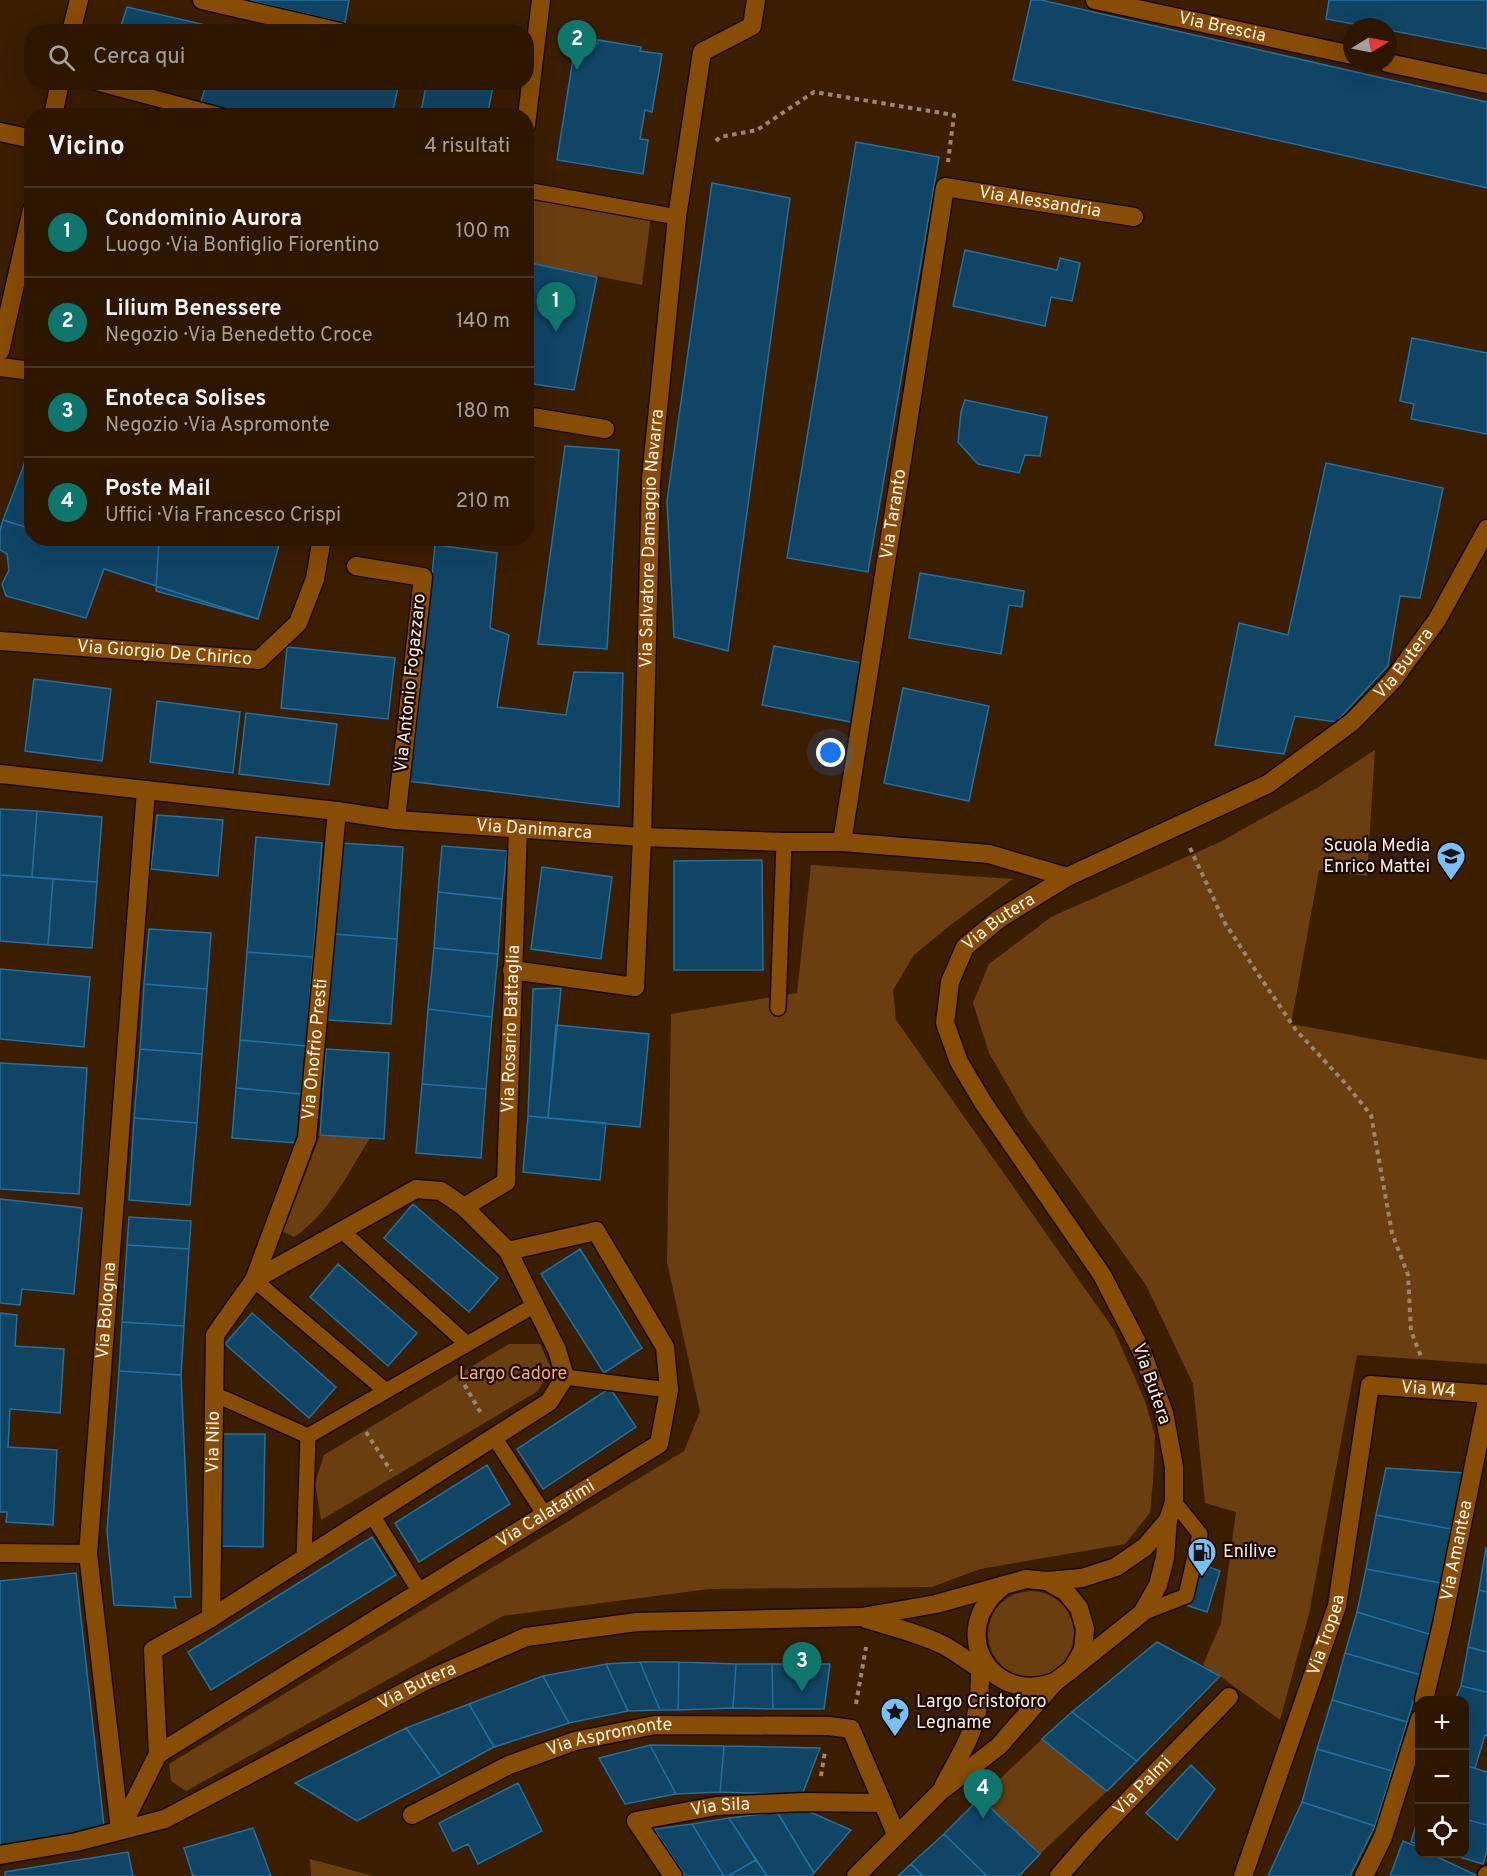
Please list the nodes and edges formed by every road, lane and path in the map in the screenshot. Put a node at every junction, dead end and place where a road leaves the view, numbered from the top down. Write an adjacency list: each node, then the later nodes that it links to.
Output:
1 (79, 0): 6 (street)
2 (202, 0): 7 (street)
3 (541, 0): 8 (street)
4 (756, 0): 23 (street, Via Salvatore Damaggio Navarra)
5 (1095, 0): 9 (street, Via Brescia)
6 (73, 24)
7 (306, 24)
8 (534, 28)
9 (1343, 53)
10 (1397, 65): 11 (street)
11 (1487, 84)
12 (58, 90): 15 (street)
13 (124, 90): 16 (lane)
14 (528, 90): 17 (street)
15 (54, 108)
16 (192, 108)
17 (527, 108)
18 (0, 132): 19 (street)
19 (24, 137)
20 (713, 145): 21 (path)
21 (945, 187): 24 (street, Via Alessandria); 43 (street, Via Taranto)
22 (534, 191): 23 (lane)
23 (677, 216): 41 (street, Via Salvatore Damaggio Navarra)
24 (1134, 218)
25 (24, 245): 26 (street)
26 (0, 351)
27 (0, 367): 28 (street)
28 (24, 370)
29 (534, 417): 30 (street)
30 (604, 429)
31 (1487, 529): 39 (street, Via Butera)
32 (321, 546): 34 (street, Via Giorgio De Chirico)
33 (356, 566): 38 (street, Via Antonio Fogazzaro)
34 (0, 641)
35 (0, 774): 36 (street, Via Danimarca)
36 (146, 790): 37 (street, Via Danimarca); 71 (street, Via Bologna)
37 (337, 811): 38 (street, Via Danimarca); 50 (street, Via Onofrio Presti)
38 (396, 820): 40 (street, Via Danimarca)
39 (1179, 826): 44 (street, Via Butera); 54 (path)
40 (518, 828): 41 (street, Via Danimarca); 45 (street, Via Rosario Battaglia)
41 (642, 837): 42 (street, Via Danimarca); 45 (street, Via Salvatore Damaggio Navarra)
42 (784, 842): 43 (street, Via Danimarca); 46 (lane)
43 (842, 842): 44 (street, Via Danimarca)
44 (1067, 877): 66 (street, Via Butera)
45 (512, 970): 47 (street, Via Rosario Battaglia)
46 (778, 1008)
47 (464, 1207): 48 (street); 49 (street)
48 (342, 1231): 50 (street); 52 (lane)
49 (508, 1251): 51 (street); 57 (street, Via Calatafimi)
50 (254, 1280): 58 (lane); 59 (street, Via Nilo)
51 (535, 1305): 52 (lane); 55 (street)
52 (467, 1344): 53 (lane)
53 (448, 1355): 58 (lane); 64 (path)
54 (1422, 1359)
55 (565, 1377): 57 (lane); 64 (street)
56 (1370, 1385): 60 (street, Via W4); 98 (street, Via Tropea)
57 (669, 1390): 68 (street, Via Calatafimi)
58 (386, 1391): 62 (lane)
59 (214, 1394): 63 (lane); 77 (street, Via Nilo)
60 (1487, 1394)
61 (1487, 1400): 82 (street, Via Amantea)
62 (352, 1411): 63 (lane); 65 (path)
63 (308, 1436): 72 (lane)
64 (494, 1437): 65 (street); 68 (lane)
65 (406, 1493): 67 (street)
66 (1174, 1502): 69 (street, Via Butera); 76 (lane)
67 (372, 1515): 72 (street); 75 (lane)
68 (545, 1515): 75 (street, Via Calatafimi)
69 (1168, 1520): 73 (street); 76 (street)
70 (0, 1553): 71 (street)
71 (88, 1554): 92 (street, Via Bologna)
72 (304, 1558): 77 (street)
73 (1047, 1581): 74 (street); 79 (street)
74 (1005, 1585): 78 (street); 80 (street)
75 (420, 1592): 87 (street, Via Calatafimi)
76 (1142, 1613): 79 (street)
77 (211, 1618): 87 (street)
78 (866, 1619): 80 (street); 85 (path); 92 (street, Via Butera)
79 (1072, 1669): 81 (street)
80 (988, 1672): 81 (street); 88 (street)
81 (1055, 1682): 88 (street)
82 (1425, 1696)
83 (1229, 1697): 97 (street, Via Palmi)
84 (825, 1726): 85 (street, Via Aspromonte); 89 (path); 91 (street, Via Aspromonte)
85 (851, 1729): 90 (street)
86 (1415, 1732): 99 (street)
87 (158, 1754): 92 (street)
88 (940, 1791): 93 (street)
89 (811, 1802): 90 (street, Via Sila); 95 (street, Via Sila)
90 (883, 1803): 93 (street)
91 (412, 1815)
92 (120, 1830): 94 (street, Via Butera)
93 (896, 1834): 96 (street)
94 (0, 1855)
95 (674, 1876)
96 (856, 1876)
97 (1059, 1876)
98 (1243, 1876)
99 (1364, 1876)

